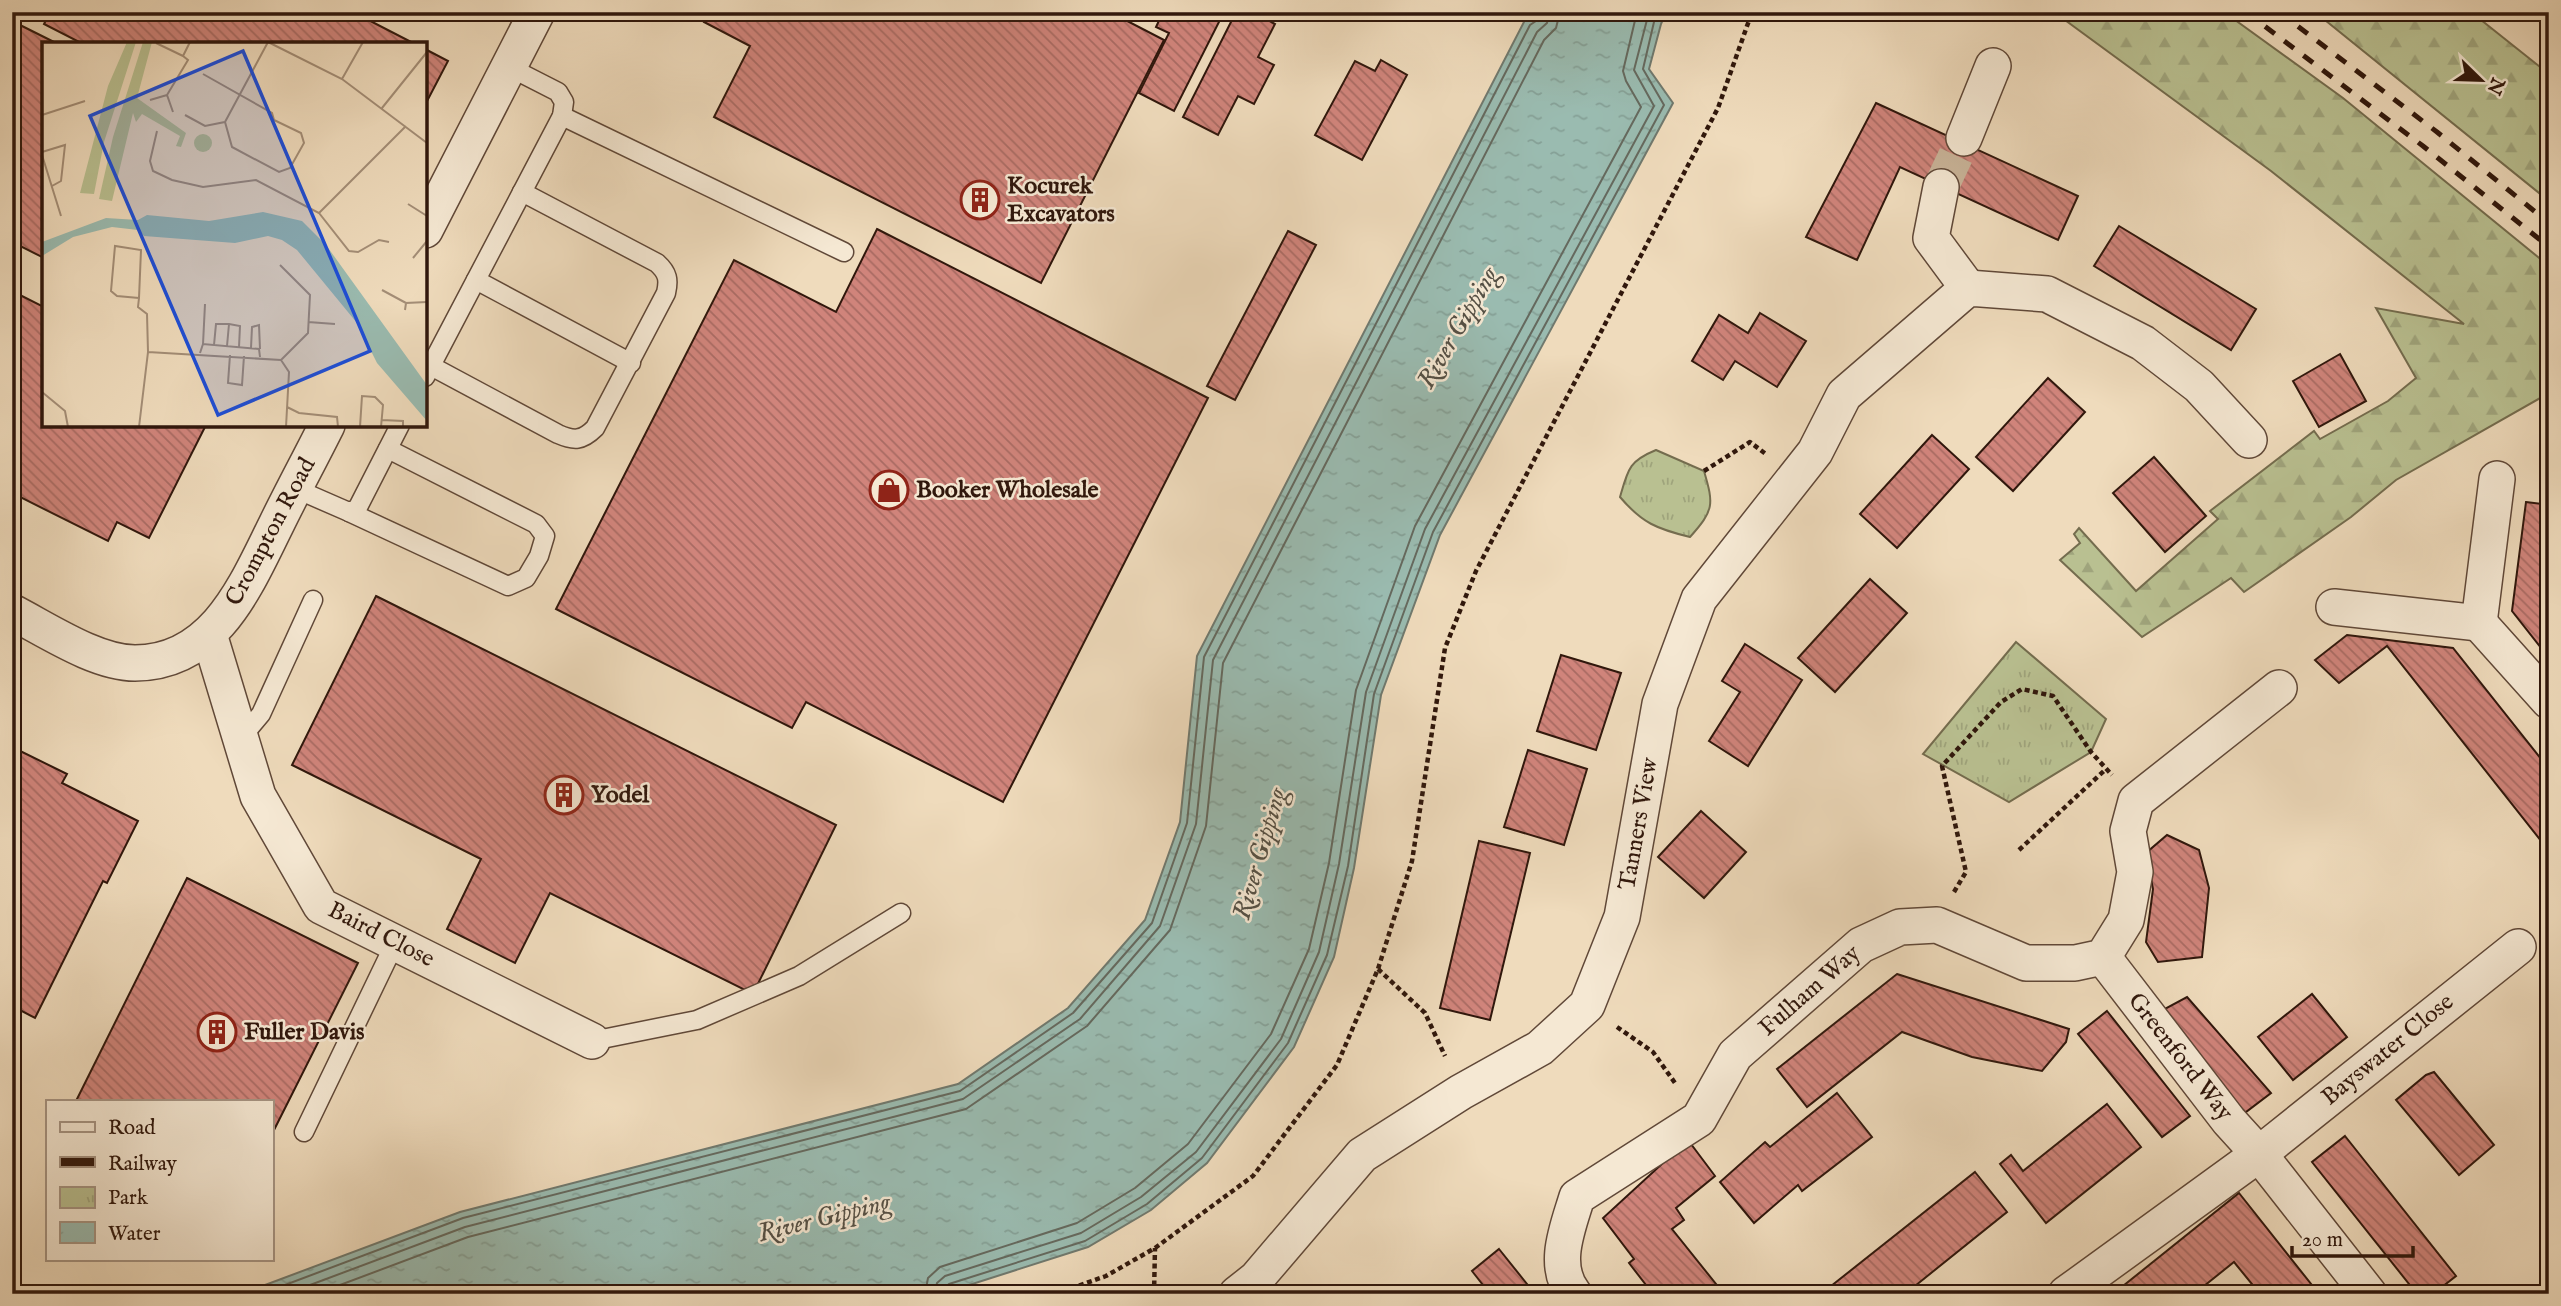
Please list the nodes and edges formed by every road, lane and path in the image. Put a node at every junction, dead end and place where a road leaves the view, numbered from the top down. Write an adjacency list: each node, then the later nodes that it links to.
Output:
1 (537, 12): 4 (street)
2 (1752, 12): 40 (path)
3 (1993, 66): 6 (street)
4 (509, 68): 5 (lane); 9 (street)
5 (562, 116): 8 (lane); 10 (lane)
6 (1964, 138)
7 (1941, 187): 12 (street)
8 (522, 192): 11 (lane); 13 (lane)
9 (427, 226)
10 (844, 252)
11 (476, 280): 13 (lane); 14 (lane)
12 (1968, 288): 17 (street); 20 (street, Tanners View)
13 (631, 363): 14 (lane)
14 (428, 372)
15 (326, 427): 22 (street, Crompton Road)
16 (399, 427): 18 (lane)
17 (2249, 440)
18 (388, 450): 23 (lane); 23 (lane)
19 (1703, 471): 20 (path)
20 (1796, 476): 41 (street, Tanners View)
21 (2497, 479): 27 (street)
22 (295, 488): 23 (lane); 28 (street, Crompton Road)
23 (349, 512)
24 (313, 600): 31 (lane)
25 (2334, 607): 27 (street)
26 (12, 612): 28 (street, Crompton Road)
27 (2479, 623): 30 (street)
28 (209, 634): 31 (street, Baird Close)
29 (2279, 688): 39 (street)
30 (2549, 701)
31 (240, 738): 37 (street, Baird Close)
32 (2091, 752): 36 (path)
33 (2106, 769): 34 (path)
34 (2020, 850)
35 (901, 913): 42 (lane)
36 (1937, 925): 39 (street, Fulham Way); 44 (street, Fulham Way)
37 (395, 943): 42 (street, Baird Close); 45 (lane)
38 (2518, 947): 46 (street, Bayswater Close)
39 (2103, 957): 46 (street, Greenford Way)
40 (1378, 969): 43 (path); 47 (path)
41 (1587, 1005): 43 (street, Tanners View); 44 (path)
42 (592, 1041)
43 (1461, 1092): 50 (street, Tanners View)
44 (1699, 1119): 51 (street, Fulham Way)
45 (304, 1132)
46 (2259, 1154): 52 (street); 53 (street)
47 (1155, 1248): 48 (path); 49 (path)
48 (1055, 1294)
49 (1154, 1294)
50 (1237, 1294)
51 (1574, 1294)
52 (2066, 1294)
53 (2369, 1294)

